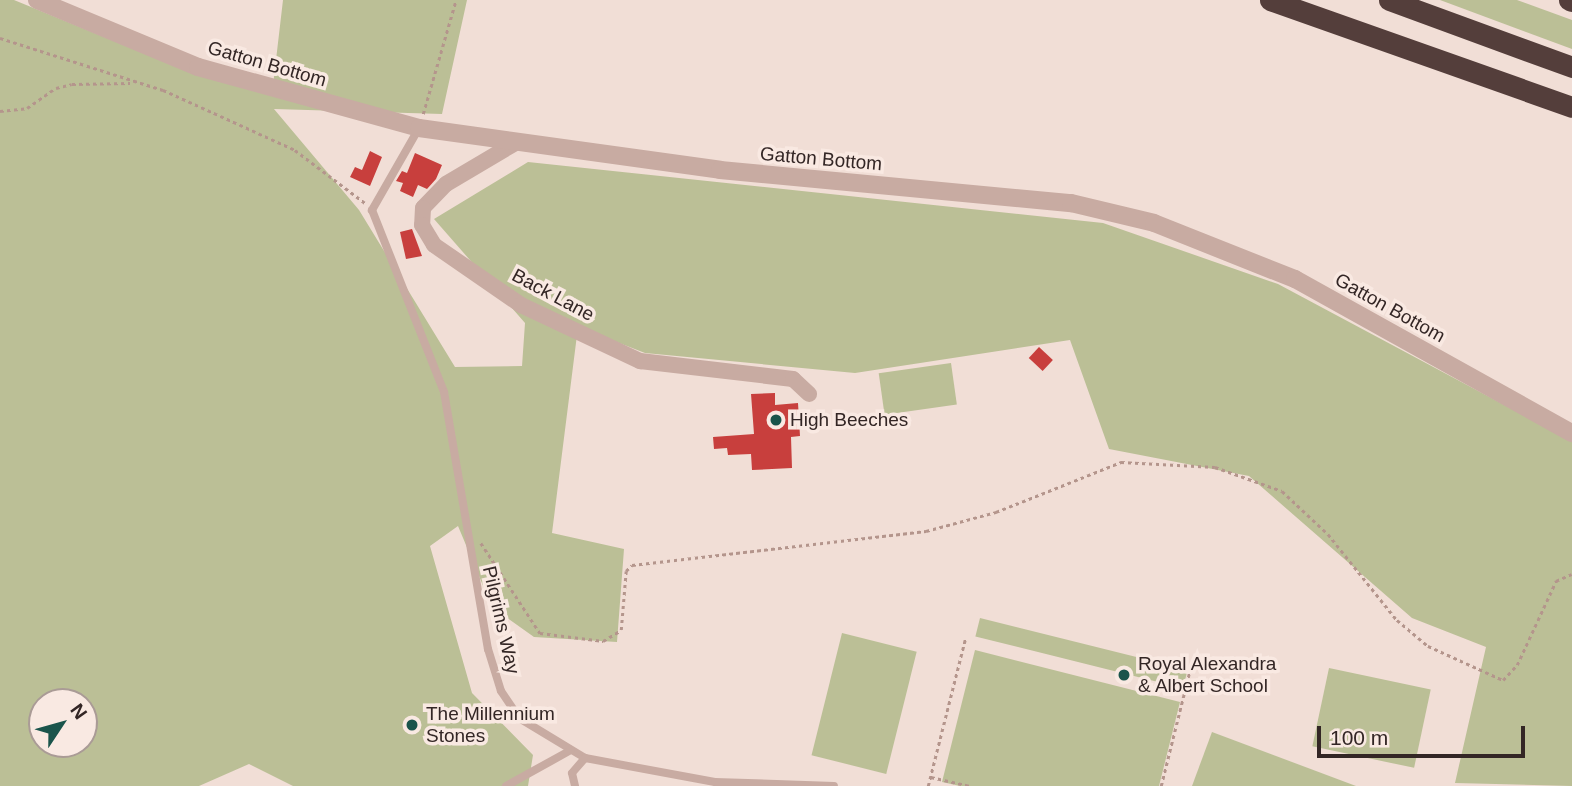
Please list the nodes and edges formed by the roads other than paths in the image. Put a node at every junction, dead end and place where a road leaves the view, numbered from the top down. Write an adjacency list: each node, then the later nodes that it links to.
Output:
1 (37, 0): 6 (street, Gatton Bottom)
2 (1270, 0): 5 (highway)
3 (1389, 0): 4 (highway)
4 (1572, 67)
5 (1572, 107)
6 (419, 128): 7 (street, Gatton Bottom); 10 (lane, Pilgrims Way)
7 (517, 142): 8 (street, Back Lane); 9 (street, Gatton Bottom)
8 (809, 394)
9 (1572, 433)
10 (571, 750): 11 (lane, Pilgrims Way); 12 (lane)
11 (585, 758): 13 (lane); 14 (lane, Pilgrims Way)
12 (506, 786)
13 (575, 786)
14 (834, 786)

